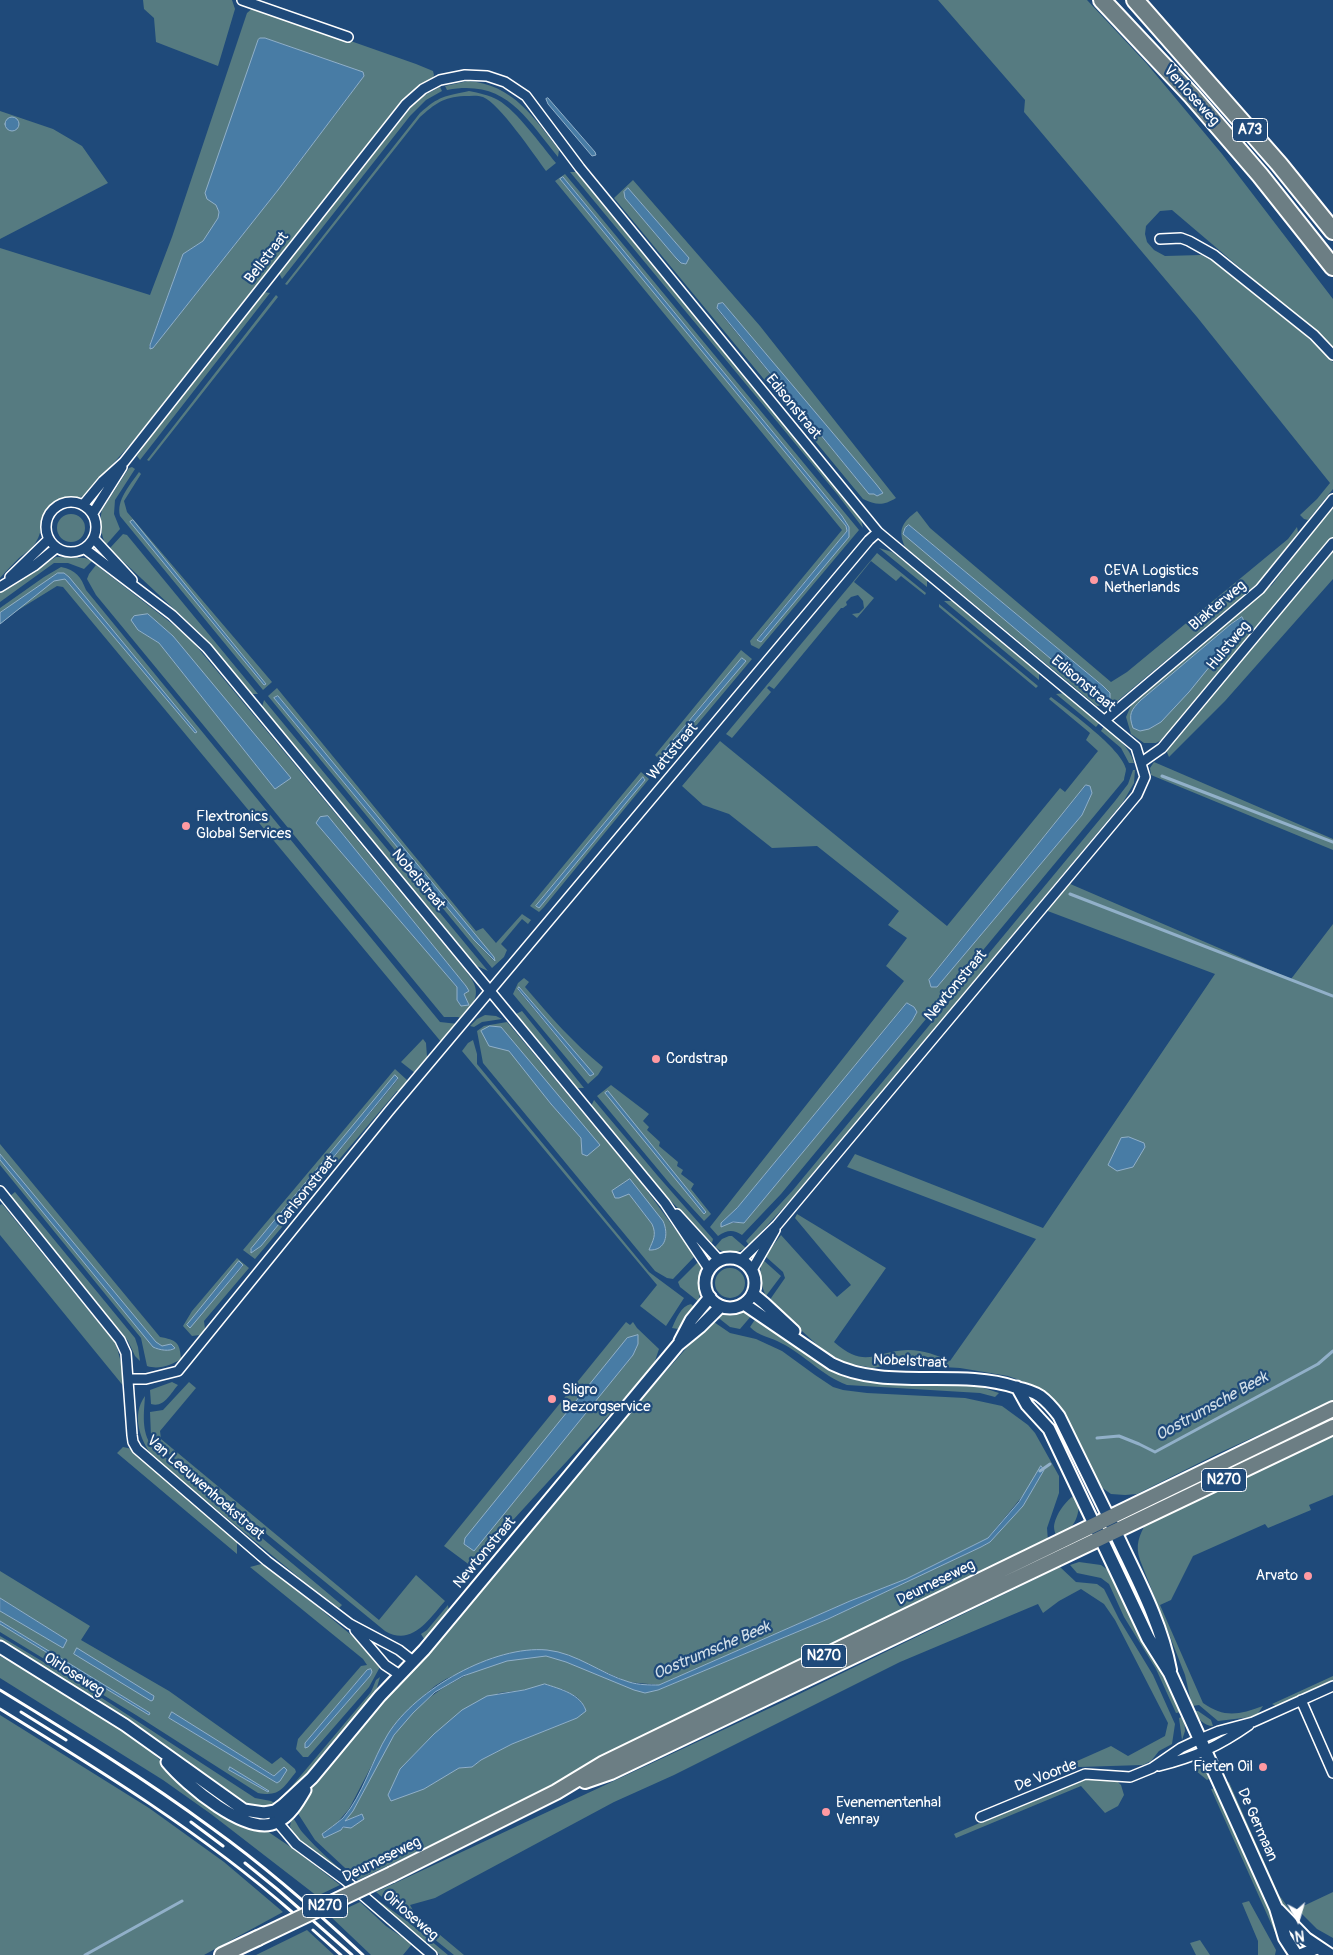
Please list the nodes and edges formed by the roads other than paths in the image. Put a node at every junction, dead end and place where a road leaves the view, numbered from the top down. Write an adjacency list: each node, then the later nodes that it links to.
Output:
1 (242, 0): 4 (street)
2 (1102, 0): 8 (highway, Venloseweg / A73)
3 (1135, 0): 6 (highway, Venloseweg / A73)
4 (348, 37)
5 (440, 80): 10 (street, Bellstraat); 14 (street, Edisonstraat)
6 (1333, 232)
7 (1160, 239): 9 (street)
8 (1333, 267)
9 (1333, 355)
10 (124, 462): 12 (street, Bellstraat); 13 (street, Bellstraat)
11 (1333, 499): 22 (street, Blakterweg)
12 (83, 505): 13 (street); 15 (street)
13 (93, 514): 16 (street)
14 (878, 532): 22 (street, Edisonstraat); 24 (street, Wattstraat)
15 (48, 539): 18 (street); 21 (street)
16 (94, 539): 19 (street); 20 (street, Nobelstraat)
17 (1333, 543): 23 (street, Hulstweg)
18 (56, 548): 19 (street); 21 (street)
19 (85, 549): 20 (street, Nobelstraat)
20 (137, 586): 24 (street, Nobelstraat)
21 (0, 587)
22 (1105, 720): 23 (street, Edisonstraat)
23 (1142, 762): 27 (street, Newtonstraat)
24 (491, 991): 26 (street, Nobelstraat); 38 (street, Carlsonstraat)
25 (0, 1191): 38 (street, Van Leeuwenhoekstraat)
26 (665, 1203): 28 (street, Nobelstraat); 30 (street, Nobelstraat)
27 (777, 1225): 29 (street, Newtonstraat); 31 (street, Newtonstraat)
28 (720, 1260): 29 (street); 30 (street)
29 (740, 1260): 31 (street)
30 (709, 1269): 33 (street)
31 (752, 1270): 32 (street)
32 (753, 1294): 34 (street); 37 (street, Nobelstraat)
33 (710, 1297): 35 (street); 36 (street, Newtonstraat)
34 (744, 1304): 35 (street); 37 (street, Nobelstraat)
35 (721, 1306): 36 (street, Newtonstraat)
36 (678, 1344): 48 (street, Newtonstraat)
37 (809, 1347): 39 (street, Nobelstraat)
38 (129, 1379): 46 (street, Van Leeuwenhoekstraat)
39 (1017, 1387): 42 (street, Nobelstraat); 43 (street)
40 (1333, 1409): 42 (main road, Deurneseweg / N270)
41 (1333, 1428): 44 (main road, Deurneseweg / N270)
42 (1109, 1518): 43 (main road, Deurneseweg / N270); 44 (main road, De Germaan)
43 (1094, 1524): 45 (main road, De Germaan); 60 (main road, Deurneseweg / N270)
44 (1115, 1532): 45 (main road, Deurneseweg / N270); 49 (main road, De Germaan)
45 (1102, 1538): 49 (main road, De Germaan); 60 (main road, Deurneseweg / N270)
46 (350, 1624): 48 (street, Van Leeuwenhoekstraat); 50 (street, Van Leeuwenhoekstraat)
47 (0, 1647): 55 (street, Oirloseweg)
48 (413, 1661): 50 (street, Newtonstraat)
49 (1170, 1673): 54 (main road, De Germaan)
50 (400, 1675): 59 (street, Newtonstraat)
51 (1333, 1686): 52 (street, De Voorde)
52 (1301, 1700): 53 (street, De Voorde); 58 (street)
53 (1253, 1722): 54 (street, De Voorde); 56 (street, De Voorde)
54 (1200, 1739): 56 (main road, De Germaan); 57 (street, De Voorde)
55 (155, 1748): 61 (street, Oirloseweg); 63 (street, Oirloseweg)
56 (1206, 1751): 57 (street, De Voorde); 64 (main road, De Germaan)
57 (1152, 1768): 62 (street, De Voorde)
58 (1333, 1772)
59 (312, 1778): 61 (street, Newtonstraat); 63 (street, Newtonstraat)
60 (556, 1792): 66 (main road, Deurneseweg / N270, bridge)
61 (270, 1812): 63 (street, Oirloseweg)
62 (981, 1817)
63 (277, 1823): 67 (street, Oirloseweg)
64 (1276, 1908): 65 (main road, De Germaan); 68 (main road, De Germaan)
65 (1316, 1952): 69 (street); 70 (main road, De Germaan)
66 (222, 1955)
67 (432, 1955)
68 (1296, 1955)
69 (1300, 1955)
70 (1330, 1955)

